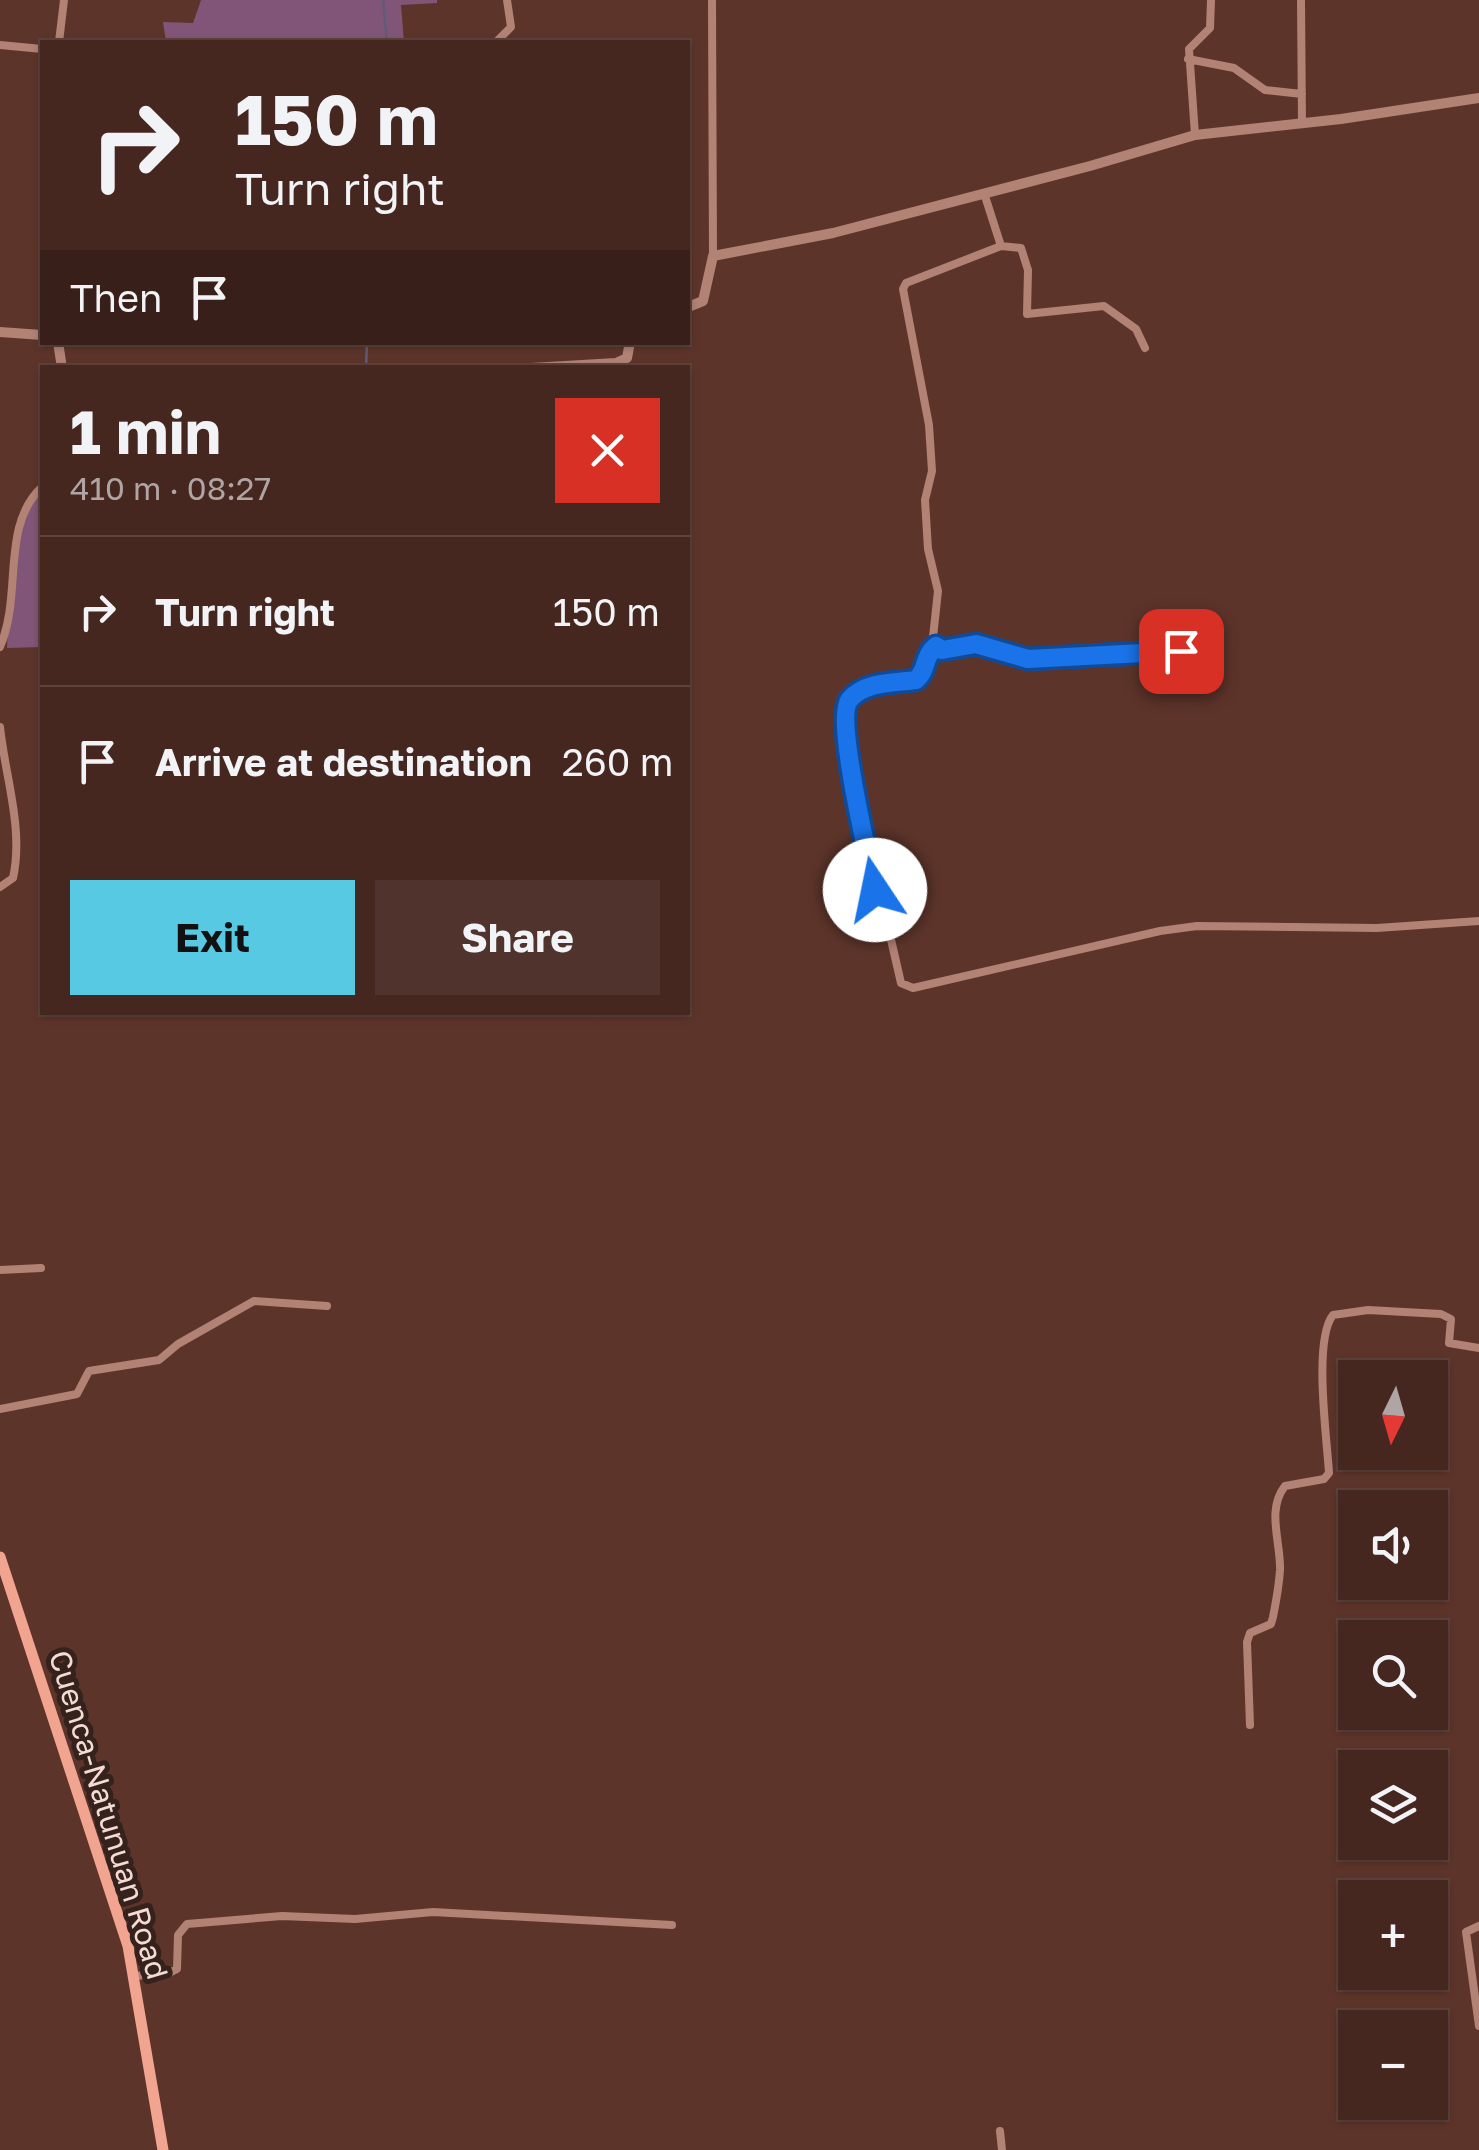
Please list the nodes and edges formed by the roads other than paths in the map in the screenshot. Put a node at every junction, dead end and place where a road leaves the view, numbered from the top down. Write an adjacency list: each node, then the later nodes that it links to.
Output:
1 (64, 0): 6 (street)
2 (507, 0): 7 (street)
3 (712, 0): 17 (street)
4 (1211, 0): 10 (street)
5 (1301, 0): 11 (street)
6 (59, 40)
7 (498, 40)
8 (0, 46): 9 (street)
9 (40, 49)
10 (1188, 59): 11 (street); 14 (street)
11 (1302, 94): 13 (street)
12 (1479, 98): 13 (street)
13 (1302, 123): 14 (street)
14 (1195, 135): 15 (street)
15 (984, 192): 16 (street); 17 (street)
16 (1001, 246): 22 (street); 25 (street)
17 (713, 256): 18 (street)
18 (690, 305)
19 (0, 332): 20 (street)
20 (40, 335)
21 (629, 345): 23 (street)
22 (1145, 348)
23 (582, 365)
24 (40, 488): 26 (street)
25 (936, 646): 27 (street); 30 (street)
26 (0, 647)
27 (1181, 651)
28 (0, 726): 29 (street)
29 (0, 886)
30 (1479, 921)
31 (41, 1268): 32 (street)
32 (0, 1270)
33 (327, 1306): 35 (street)
34 (1479, 1348): 39 (street)
35 (0, 1409)
36 (0, 1557): 37 (main road, Cuenca-Natunuan Road)
37 (14, 1594): 38 (street); 42 (main road, Cuenca-Natunuan Road)
38 (0, 1601)
39 (1250, 1725)
40 (672, 1925): 42 (street)
41 (1479, 1926): 43 (street)
42 (135, 1976): 45 (main road, Cuenca-Natunuan Road)
43 (1479, 2026)
44 (1000, 2132): 46 (street)
45 (162, 2150)
46 (1002, 2150)

